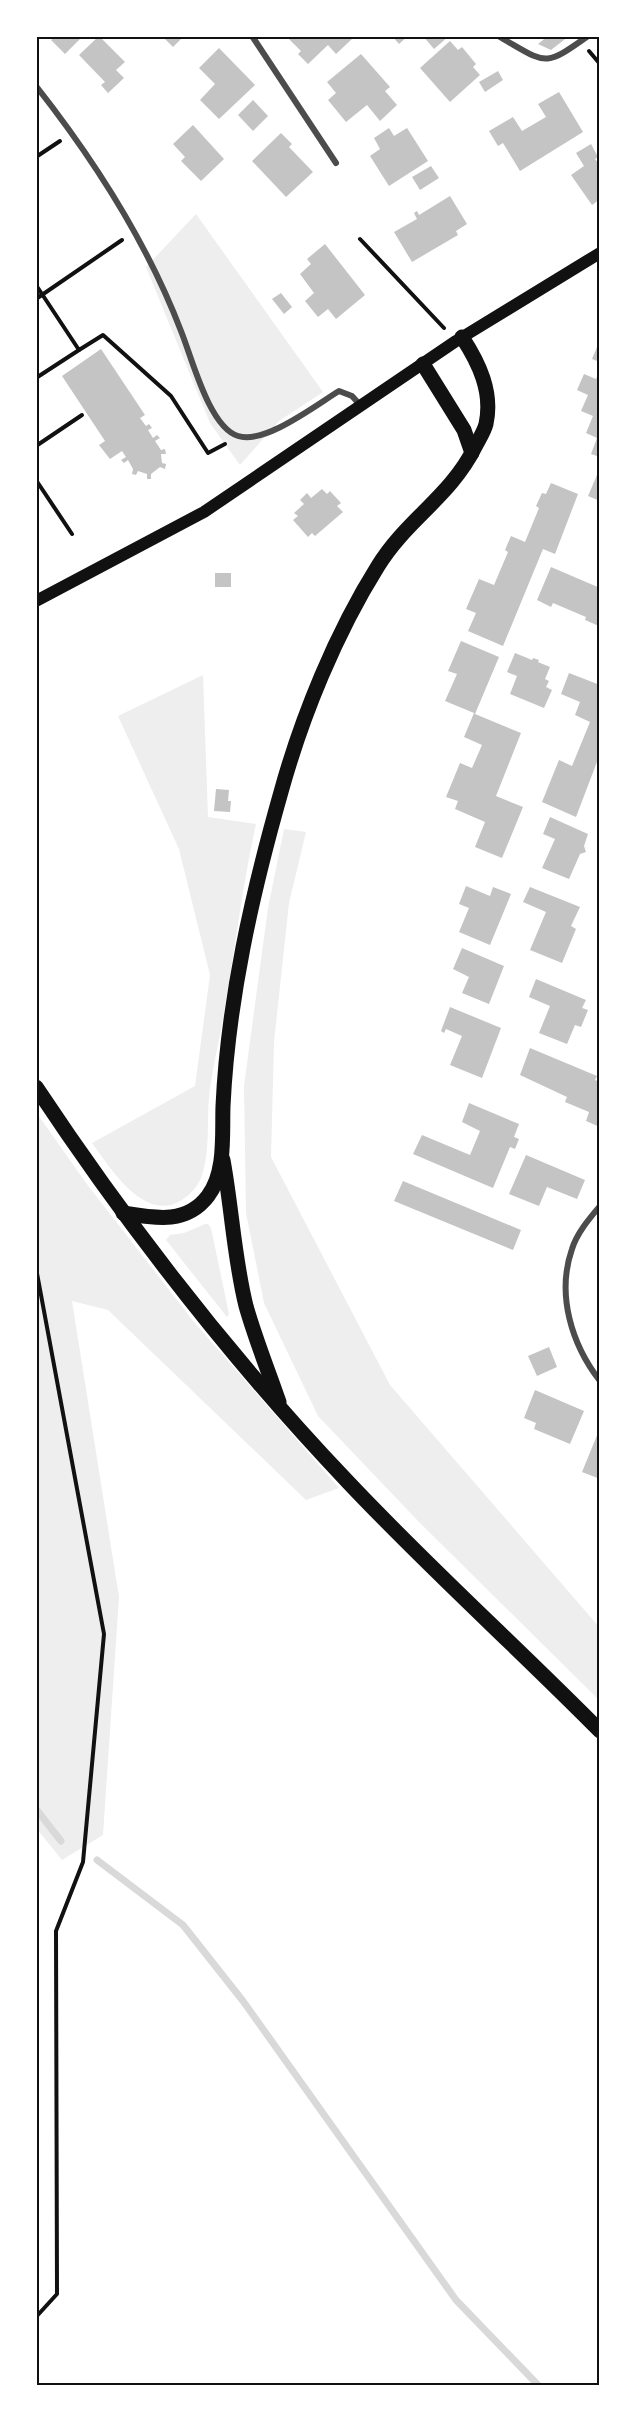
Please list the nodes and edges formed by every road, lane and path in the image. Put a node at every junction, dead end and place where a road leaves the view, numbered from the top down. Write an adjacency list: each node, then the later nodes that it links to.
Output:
1 (252, 36): 7 (street)
2 (498, 36): 3 (street)
3 (588, 36)
4 (36, 86): 5 (street)
5 (73, 133): 6 (path); 8 (street)
6 (36, 157)
7 (336, 163)
8 (135, 231): 12 (path); 20 (street)
9 (360, 239): 14 (path)
10 (600, 254): 14 (main road)
11 (36, 285): 12 (path)
12 (42, 294): 13 (path); 15 (path)
13 (36, 299)
14 (459, 339): 16 (main road); 22 (main road)
15 (78, 350): 17 (path); 20 (path)
16 (423, 364): 18 (main road); 22 (main road)
17 (36, 378)
18 (362, 407): 20 (street); 25 (main road)
19 (82, 415): 21 (path)
20 (239, 437)
21 (36, 446)
22 (472, 453): 27 (main road)
23 (36, 480): 24 (path)
24 (72, 534)
25 (36, 601)
26 (36, 1087): 29 (main road)
27 (222, 1155): 29 (main road); 32 (main road)
28 (600, 1206): 31 (street)
29 (123, 1213): 32 (main road)
30 (36, 1268): 34 (path)
31 (600, 1381)
32 (282, 1410): 33 (main road)
33 (600, 1731)
34 (36, 2317)

